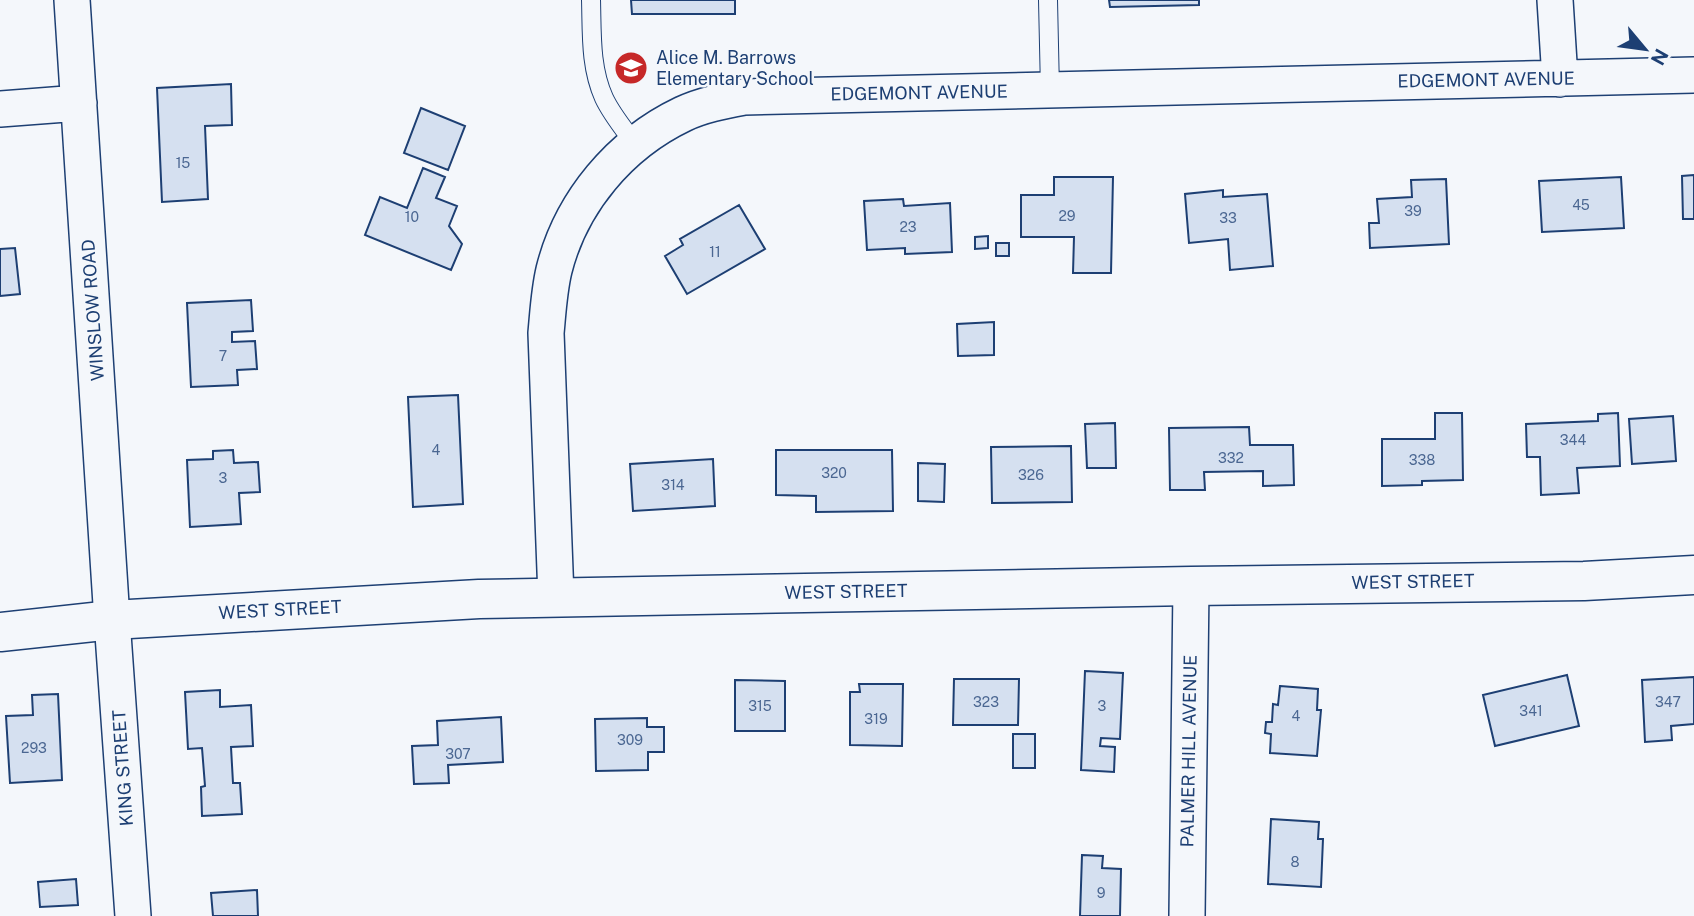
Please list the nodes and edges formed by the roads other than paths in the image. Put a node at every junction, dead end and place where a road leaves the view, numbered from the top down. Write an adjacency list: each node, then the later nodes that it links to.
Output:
1 (72, 0): 8 (street, WINSLOW ROAD)
2 (591, 0): 10 (lane)
3 (1048, 0): 7 (lane)
4 (1555, 0): 6 (street)
5 (1694, 75): 6 (street, EDGEMONT AVENUE)
6 (1560, 79): 7 (street, EDGEMONT AVENUE)
7 (1050, 90): 10 (street, EDGEMONT AVENUE)
8 (79, 103): 9 (street); 14 (street, WINSLOW ROAD)
9 (0, 109)
10 (635, 144): 13 (street, EDGEMONT AVENUE)
11 (1694, 575): 12 (main road, WEST STREET)
12 (1191, 586): 13 (main road, WEST STREET); 17 (street, PALMER HILL AVENUE)
13 (556, 597): 14 (main road, WEST STREET)
14 (112, 620): 15 (main road, WEST STREET); 16 (street, KING STREET)
15 (0, 632)
16 (134, 916)
17 (1187, 916)

